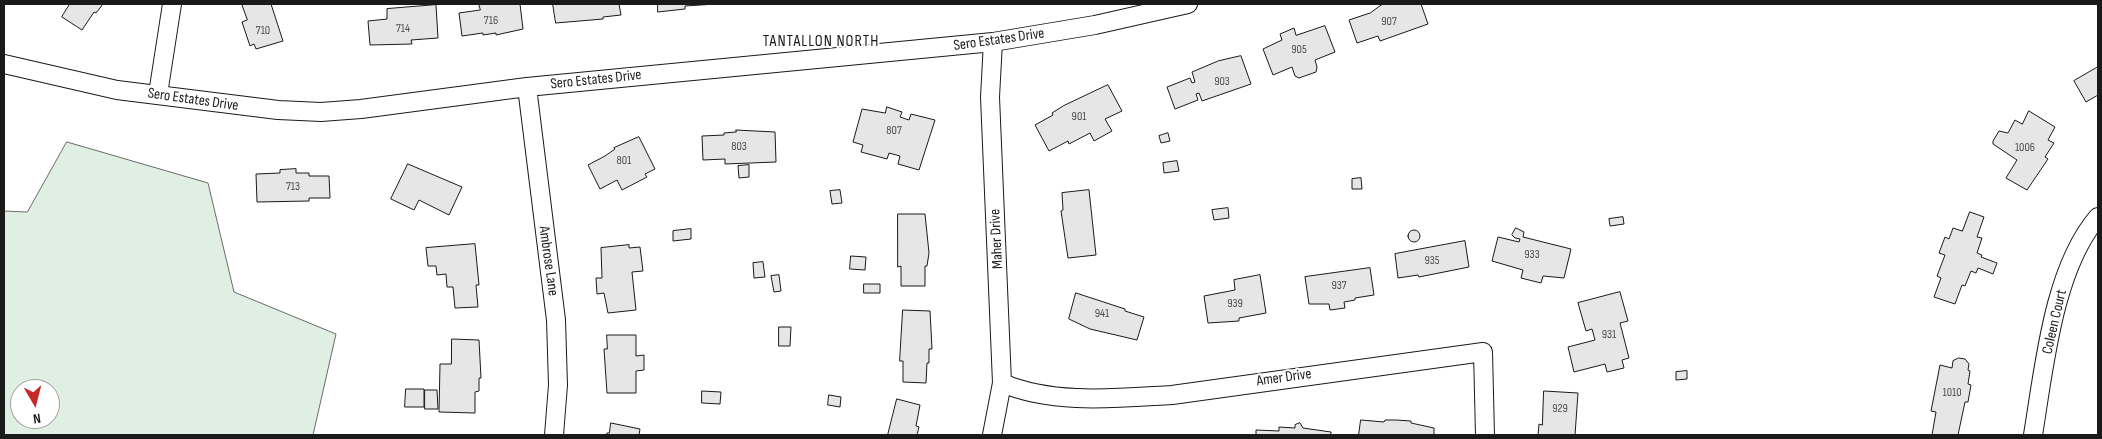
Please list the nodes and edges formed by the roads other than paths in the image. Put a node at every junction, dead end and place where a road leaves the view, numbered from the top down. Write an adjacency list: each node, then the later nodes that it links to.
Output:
1 (172, 4): 6 (street)
2 (1188, 4): 3 (street, Sero Estates Drive)
3 (993, 42): 5 (street, Sero Estates Drive); 8 (street, Maher Drive)
4 (4, 64): 6 (street, Sero Estates Drive)
5 (527, 87): 6 (street, Sero Estates Drive); 9 (street, Ambrose Lane)
6 (158, 94)
7 (2098, 217): 12 (street, Coleen Court)
8 (1002, 383): 10 (street, Maher Drive); 11 (street, Amer Drive)
9 (554, 435)
10 (992, 435)
11 (1485, 435)
12 (2032, 435)

